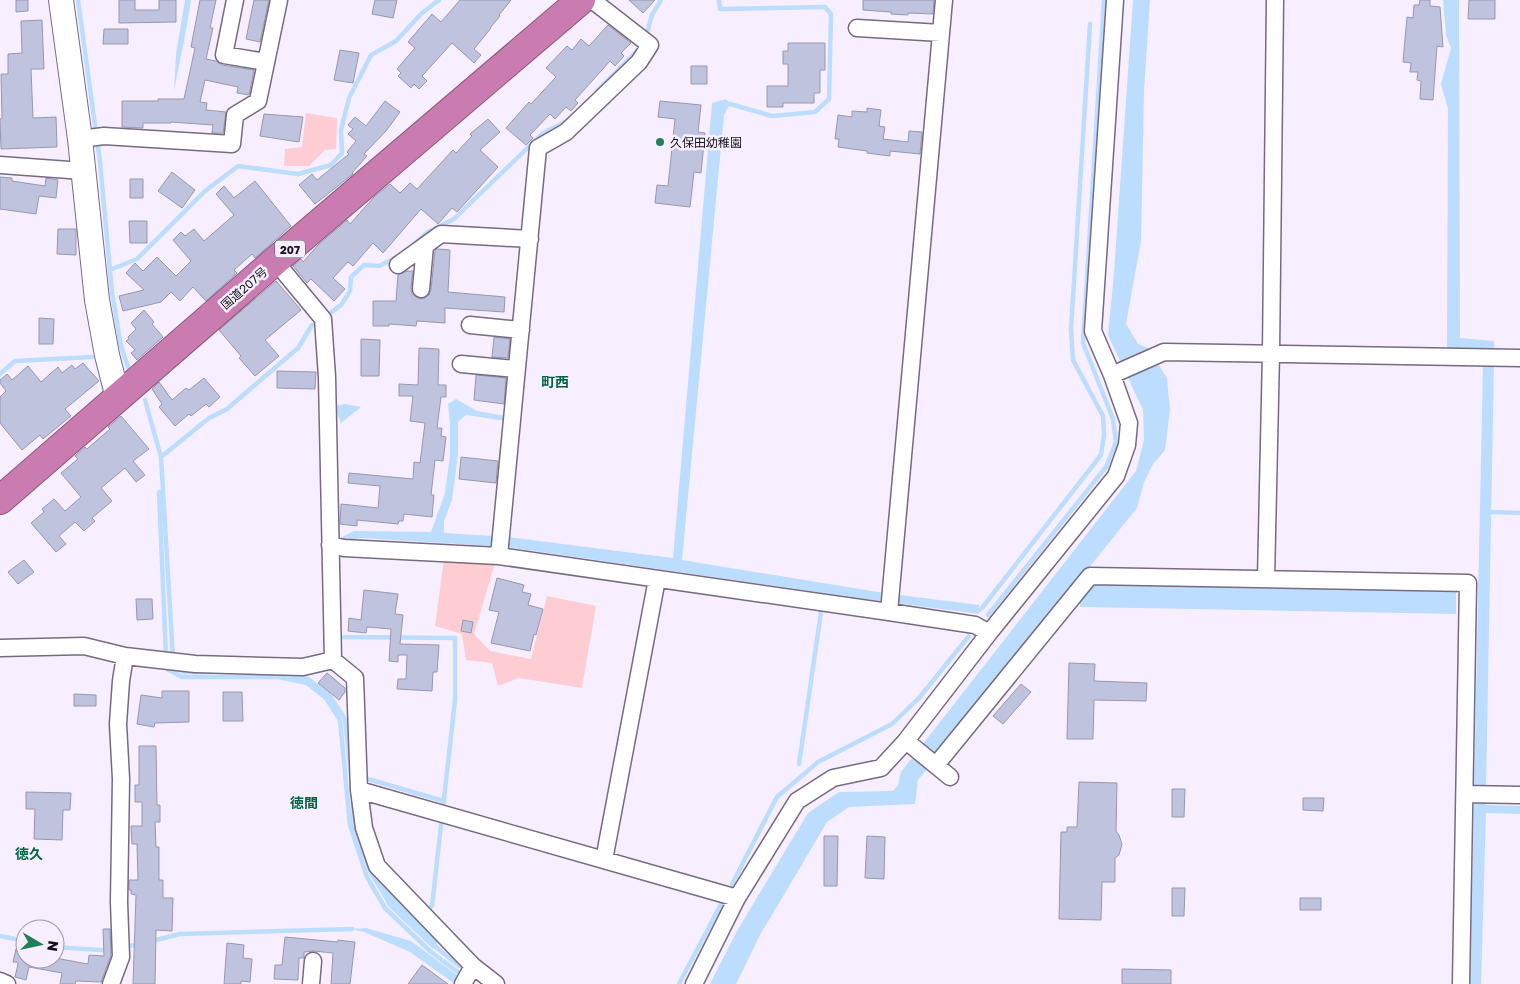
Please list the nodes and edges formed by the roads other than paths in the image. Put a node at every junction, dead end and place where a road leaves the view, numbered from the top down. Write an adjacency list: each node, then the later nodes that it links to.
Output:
1 (61, 0): 12 (street)
2 (235, 0): 11 (street)
3 (279, 0): 11 (street)
4 (580, 0): 17 (highway, 国道207号 / 207)
5 (592, 0): 15 (street)
6 (944, 0): 10 (street)
7 (1115, 0): 26 (street)
8 (1275, 0): 22 (street)
9 (857, 28): 10 (street)
10 (941, 33): 33 (street)
11 (266, 62): 12 (street)
12 (80, 139): 14 (street)
13 (0, 165): 14 (street)
14 (84, 171): 27 (street)
15 (530, 239): 16 (street); 21 (street)
16 (424, 246): 18 (street); 19 (street)
17 (275, 261): 27 (highway, 国道207号 / 207); 29 (street)
18 (398, 265)
19 (421, 289)
20 (470, 325): 21 (street)
21 (521, 330): 25 (street)
22 (1271, 353): 23 (street); 26 (street); 32 (street)
23 (1520, 358)
24 (461, 364): 25 (street)
25 (516, 368): 30 (street)
26 (1112, 375): 34 (street)
27 (118, 398): 28 (highway, 国道207号 / 207)
28 (0, 500)
29 (337, 546): 30 (street); 37 (street)
30 (500, 546): 31 (street)
31 (657, 579): 33 (street); 44 (street)
32 (1266, 579): 39 (street); 42 (street)
33 (889, 603): 34 (street)
34 (989, 633): 38 (street)
35 (0, 648): 36 (street)
36 (125, 656): 37 (street); 50 (street)
37 (333, 660): 41 (street)
38 (908, 743): 39 (street); 45 (street)
39 (936, 764): 40 (street)
40 (950, 777)
41 (359, 780): 44 (street); 47 (street)
42 (1464, 794): 43 (street); 54 (street)
43 (1520, 795)
44 (604, 860): 45 (street)
45 (737, 898): 53 (street)
46 (313, 960): 51 (street)
47 (468, 975): 52 (street)
48 (0, 981): 49 (street)
49 (6, 984)
50 (111, 984)
51 (311, 984)
52 (496, 984)
53 (694, 984)
54 (1461, 984)

